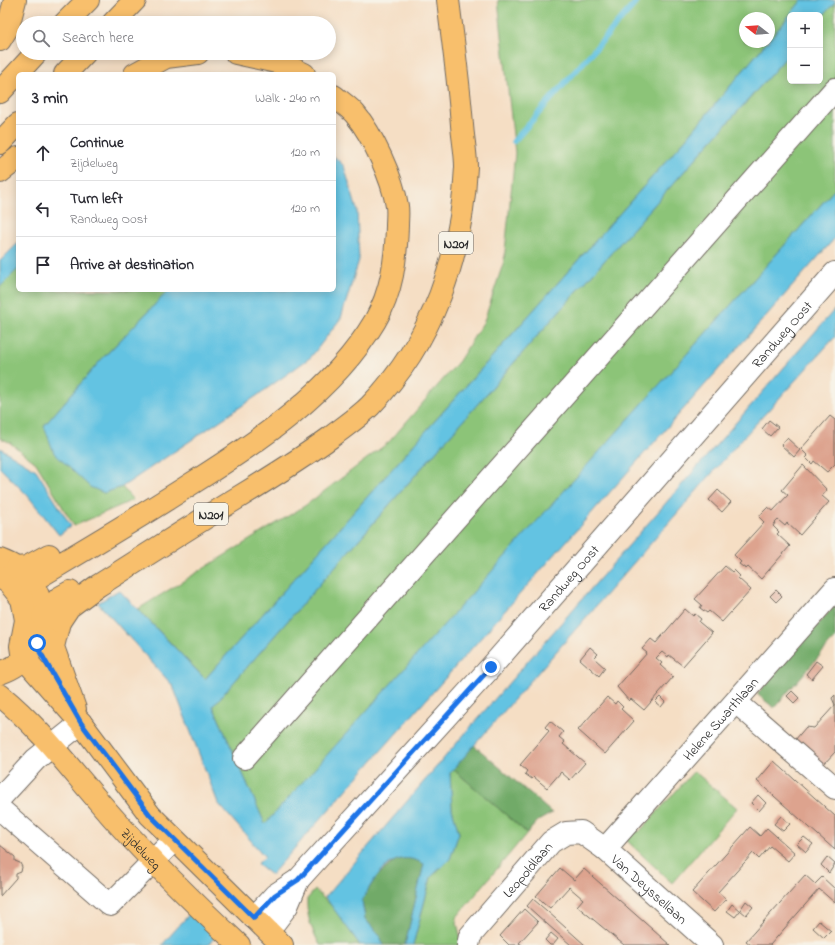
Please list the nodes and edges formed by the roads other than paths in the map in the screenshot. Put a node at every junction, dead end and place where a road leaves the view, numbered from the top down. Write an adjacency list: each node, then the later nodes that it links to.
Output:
1 (15, 0): 7 (main road)
2 (88, 0): 5 (main road)
3 (136, 0): 6 (main road)
4 (448, 0): 27 (main road, N201)
5 (72, 16)
6 (120, 16)
7 (0, 40)
8 (30, 60): 12 (main road)
9 (78, 60): 13 (main road)
10 (161, 60): 14 (main road)
11 (268, 60): 15 (main road)
12 (18, 72)
13 (67, 72)
14 (139, 72)
15 (300, 72)
16 (16, 75): 18 (main road)
17 (835, 89): 35 (street)
18 (0, 92)
19 (336, 98): 25 (main road, N201)
20 (16, 126): 21 (main road)
21 (0, 143)
22 (16, 160): 23 (main road)
23 (0, 172)
24 (835, 272): 42 (street, Randweg Oost)
25 (14, 582): 27 (main road); 28 (main road)
26 (835, 589): 32 (street, Helene Swarthlaan)
27 (51, 619): 28 (main road); 33 (main road, Zijdelweg)
28 (31, 651): 29 (main road); 33 (main road, Zijdelweg)
29 (0, 673)
30 (0, 678): 34 (main road, Zijdelweg)
31 (0, 695): 34 (main road, Zijdelweg)
32 (736, 702): 36 (street); 40 (street, Helene Swarthlaan)
33 (81, 723): 34 (street); 39 (main road, Zijdelweg)
34 (52, 746): 37 (street); 41 (main road, Zijdelweg)
35 (244, 758)
36 (835, 788)
37 (0, 798)
38 (0, 809): 41 (street)
39 (174, 840): 41 (street); 42 (main road, Zijdelweg)
40 (605, 849): 44 (street, Leopoldlaan); 45 (street, Van Deyssellaan)
41 (153, 861): 43 (main road, Zijdelweg)
42 (262, 926)
43 (231, 938)
44 (468, 945)
45 (712, 945)

